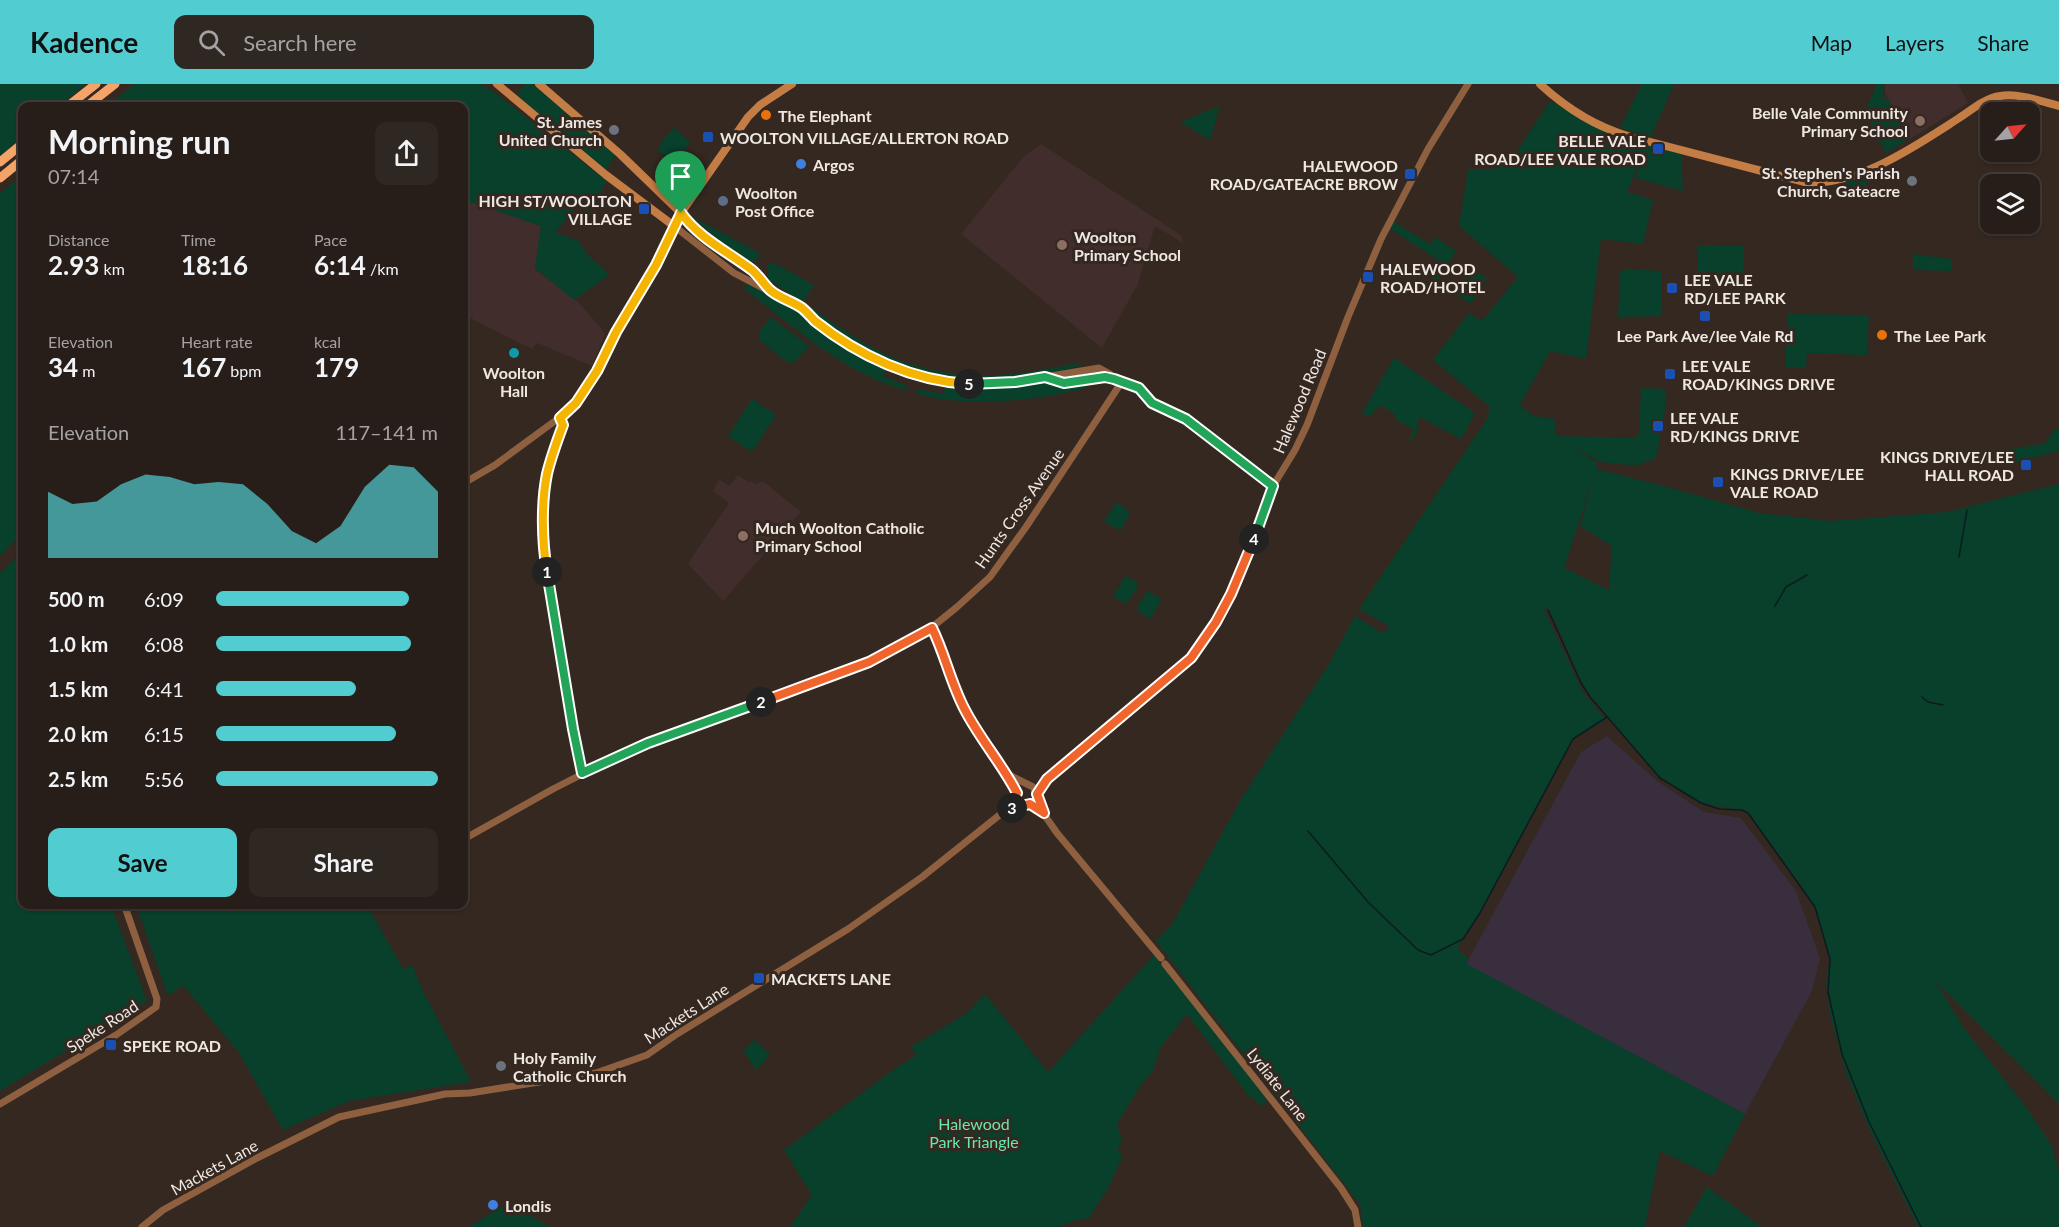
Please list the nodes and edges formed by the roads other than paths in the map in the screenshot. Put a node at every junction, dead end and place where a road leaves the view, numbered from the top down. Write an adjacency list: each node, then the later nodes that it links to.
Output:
1 (96, 84): 8 (highway)
2 (115, 84): 9 (highway)
3 (497, 84): 16 (main road)
4 (539, 84): 15 (main road)
5 (792, 84): 15 (main road)
6 (1468, 84): 21 (street, Halewood Road)
7 (1540, 84): 10 (main road)
8 (73, 102)
9 (92, 102)
10 (2059, 106)
11 (18, 147): 12 (highway)
12 (0, 162)
13 (18, 163): 14 (highway)
14 (0, 178)
15 (681, 213): 16 (main road); 17 (street)
16 (674, 226): 17 (street); 19 (street)
17 (771, 291): 18 (street)
18 (1118, 381): 21 (street); 22 (street, Hunts Cross Avenue)
19 (560, 418): 20 (street); 23 (street)
20 (468, 481)
21 (1273, 486): 25 (street, Halewood Road)
22 (932, 628): 23 (street, Hunts Cross Avenue); 24 (street)
23 (582, 773): 32 (street, Hunts Cross Avenue)
24 (1008, 775): 26 (street); 27 (street)
25 (1047, 779): 26 (street, Halewood Road); 28 (street, Halewood Road)
26 (1028, 785): 27 (street); 28 (street)
27 (1017, 793): 29 (street); 30 (street, Mackets Lane)
28 (1037, 795): 29 (street); 31 (street, Lydiate Lane)
29 (1027, 804): 30 (street, Mackets Lane); 31 (street, Lydiate Lane)
30 (1007, 809): 35 (street, Mackets Lane)
31 (1044, 813): 36 (street, Lydiate Lane)
32 (468, 837)
33 (126, 909): 34 (street, Speke Road)
34 (0, 1104)
35 (142, 1227)
36 (1358, 1227)

